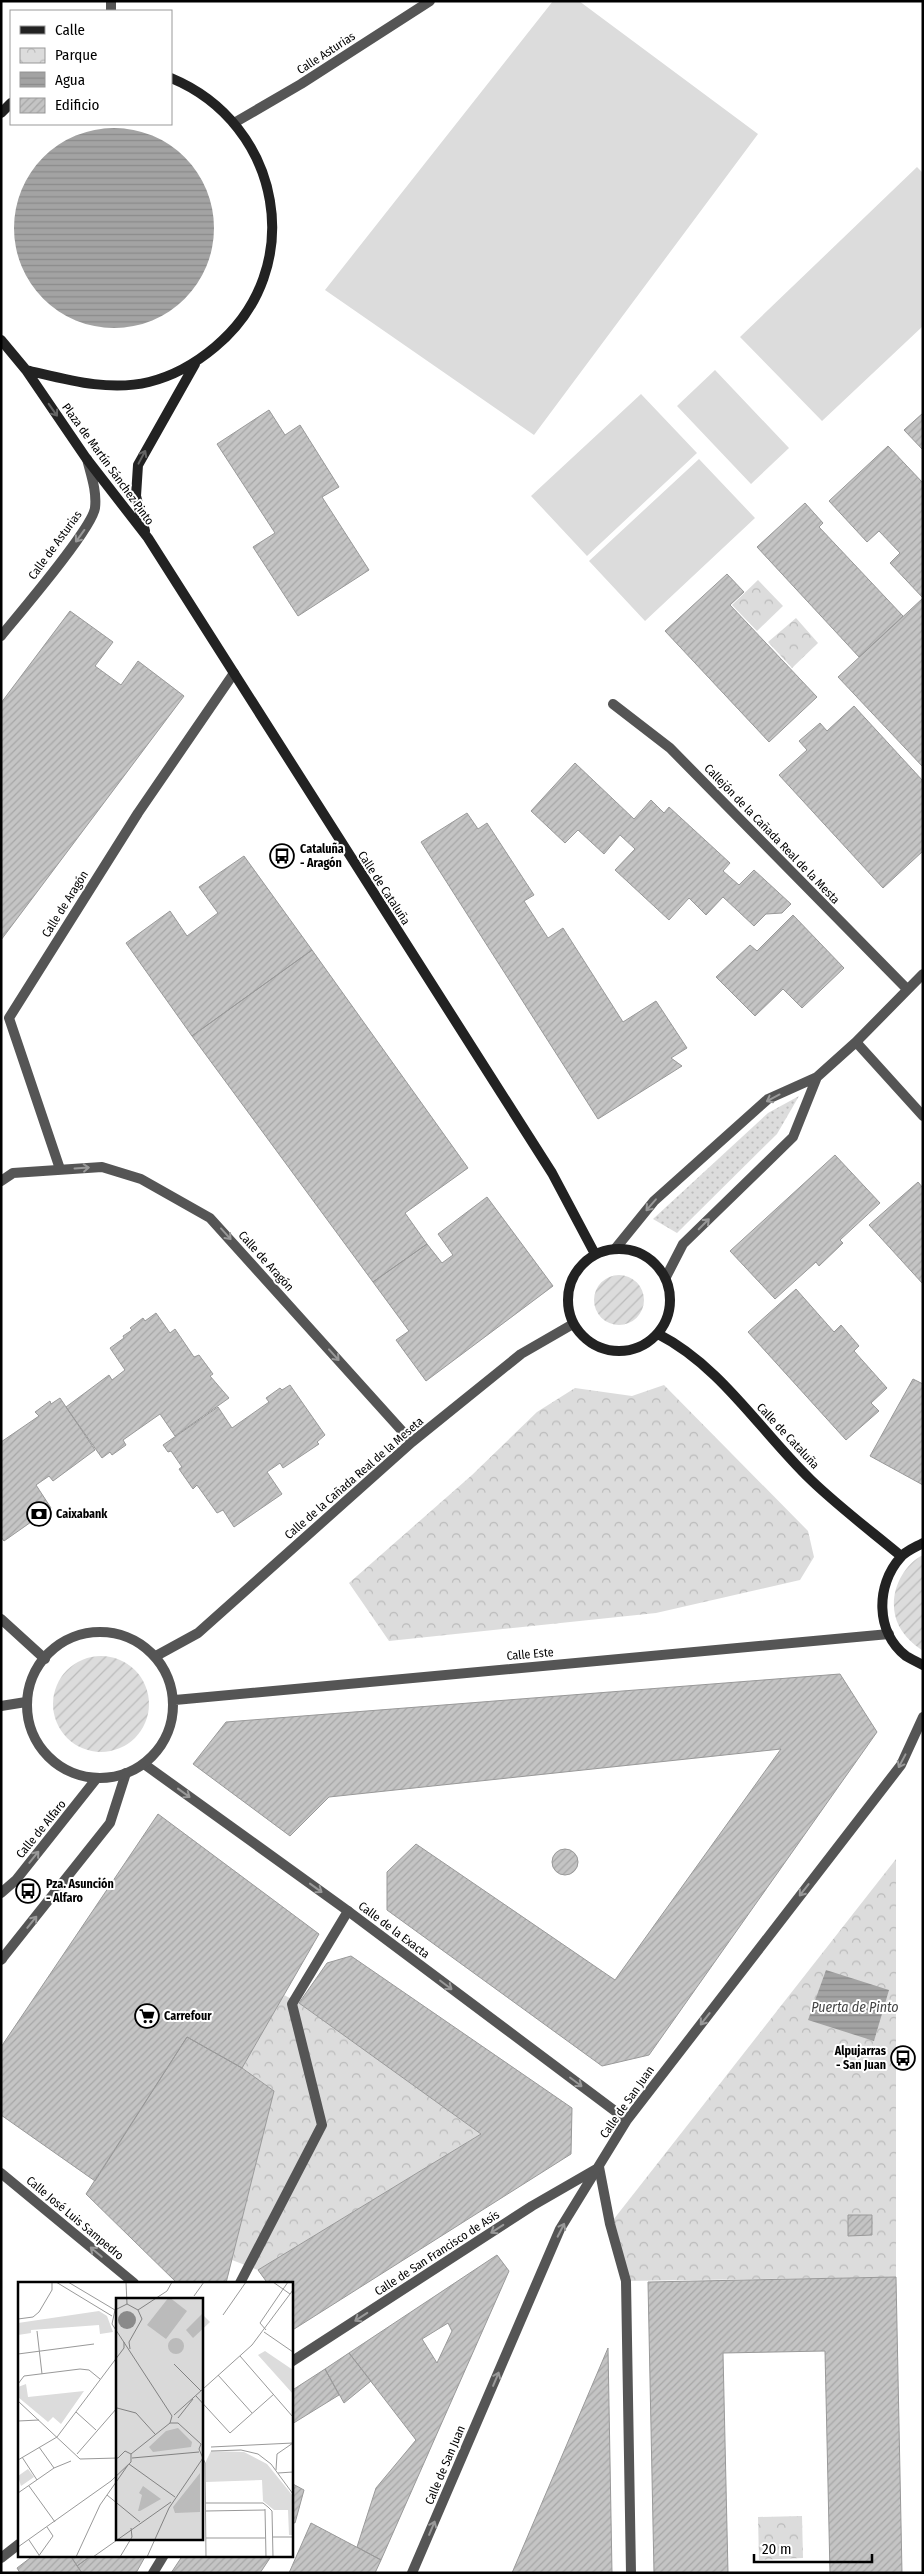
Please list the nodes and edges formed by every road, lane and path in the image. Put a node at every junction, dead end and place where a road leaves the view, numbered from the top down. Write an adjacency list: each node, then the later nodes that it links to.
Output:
1 (430, 1): 3 (street, Calle Asturias)
2 (172, 78): 3 (main road, Plaza de Martín Sánchez Pinto)
3 (234, 123): 6 (main road, Plaza de Martín Sánchez Pinto)
4 (1, 340): 5 (main road, Plaza de Martín Sánchez Pinto)
5 (6, 352): 7 (main road, Plaza de Martín Sánchez Pinto)
6 (196, 364): 7 (main road, Plaza de Martín Sánchez Pinto); 9 (main road, Plaza de Martín Sánchez Pinto, one-way to 6)
7 (26, 370): 8 (main road, Plaza de Martín Sánchez Pinto, one-way to 8)
8 (86, 458): 9 (main road, Plaza de Martín Sánchez Pinto); 10 (street, Calle de Asturias, one-way to 10)
9 (148, 538): 11 (main road, Calle de Cataluña)
10 (1, 636)
11 (234, 673): 18 (street, Calle de Aragón); 21 (main road, Calle de Cataluña)
12 (613, 704): 14 (street, Callejón de la Cañada Real de la Mesta)
13 (923, 974): 14 (street)
14 (907, 990): 15 (street)
15 (856, 1042): 16 (street); 17 (street)
16 (817, 1077): 20 (street, one-way to 20); 22 (street, one-way to 16)
17 (923, 1116)
18 (60, 1170): 19 (street, Calle de Aragón); 25 (street, Calle de Aragón, one-way to 25)
19 (1, 1181)
20 (615, 1249): 21 (main road); 22 (main road)
21 (595, 1254): 23 (main road)
22 (666, 1277): 24 (main road)
23 (573, 1324): 24 (main road); 25 (street, Calle de la Cañada Real de la Meseta)
24 (658, 1334): 27 (main road, Calle de Cataluña)
25 (412, 1442): 30 (street, Calle de la Cañada Real de la Meseta)
26 (923, 1543): 27 (main road)
27 (901, 1556): 29 (main road)
28 (1, 1620): 31 (street)
29 (889, 1634): 32 (main road); 33 (street, Calle Este)
30 (156, 1656): 31 (street); 33 (street)
31 (45, 1659): 34 (street)
32 (923, 1666)
33 (174, 1700): 37 (street)
34 (26, 1702): 35 (street); 39 (street)
35 (1, 1706)
36 (923, 1717): 43 (street, Calle de San Juan, one-way to 43)
37 (144, 1764): 38 (street); 41 (street, Calle de la Exacta, one-way to 41)
38 (126, 1773): 39 (street); 42 (street, one-way to 38)
39 (97, 1778): 40 (street, Calle de Alfaro, one-way to 39)
40 (1, 1893)
41 (348, 1911): 43 (street, Calle de la Exacta, one-way to 43); 47 (street)
42 (1, 1959)
43 (627, 2120): 44 (street, Calle de San Juan)
44 (599, 2167): 48 (street, Calle de San Francisco de Asís, one-way to 48); 53 (street, Calle de San Juan, one-way to 44); 54 (street)
45 (1, 2173): 46 (street, Calle José Luis Sampedro, one-way to 45)
46 (133, 2282)
47 (241, 2282)
48 (292, 2361)
49 (18, 2545): 51 (street)
50 (163, 2556): 52 (street)
51 (1, 2558)
52 (153, 2573)
53 (412, 2573)
54 (631, 2573)

